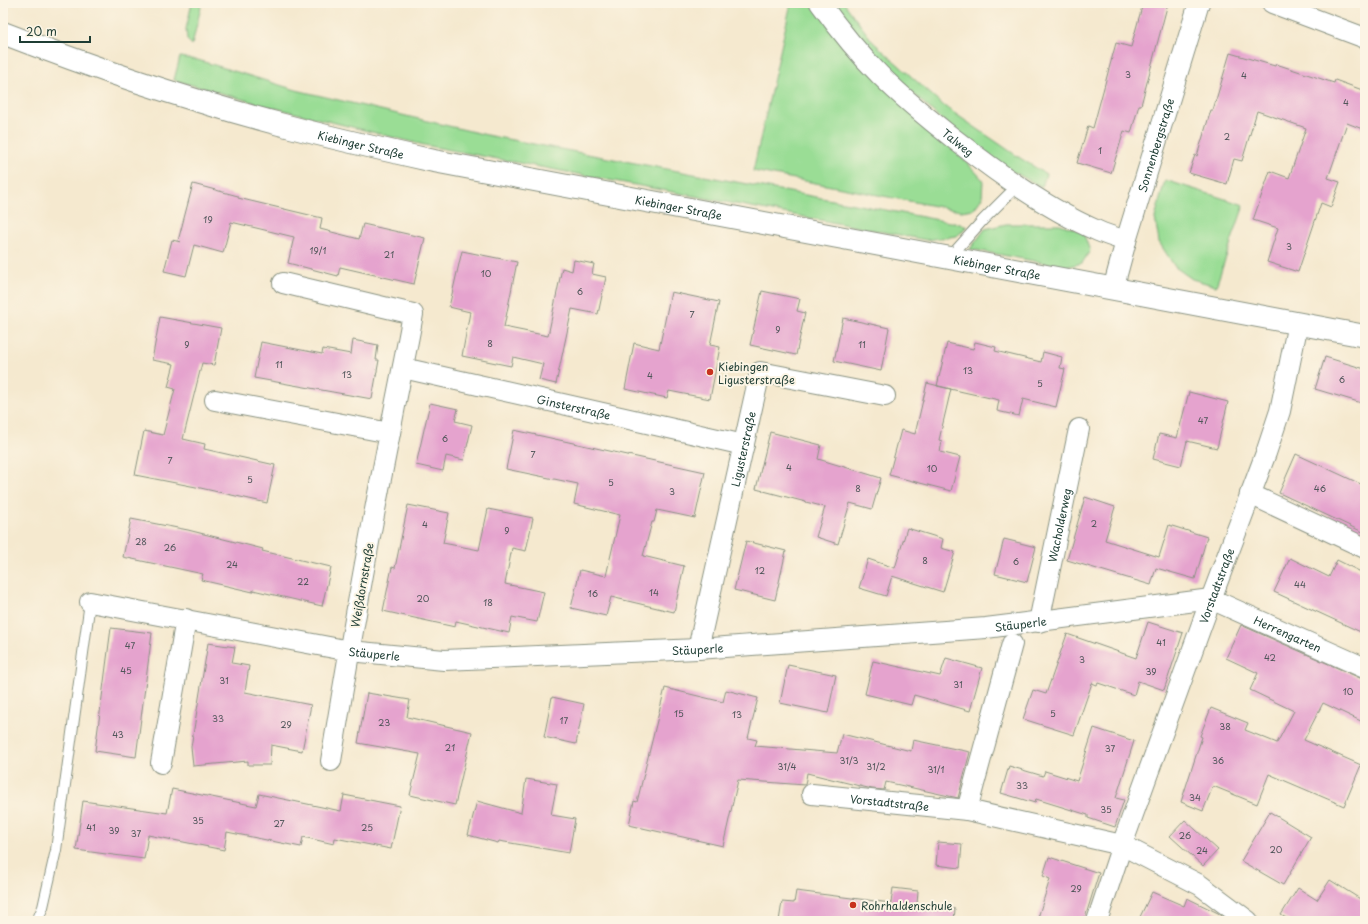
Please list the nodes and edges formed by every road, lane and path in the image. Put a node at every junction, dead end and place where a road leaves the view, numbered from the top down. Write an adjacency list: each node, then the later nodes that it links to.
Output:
1 (820, 3): 6 (street, Talweg)
2 (1199, 3): 7 (street, Sonnenbergstraße)
3 (1272, 3): 5 (street)
4 (3, 33): 8 (street, Kiebinger Straße)
5 (1365, 38)
6 (1017, 186): 7 (street, Talweg); 8 (lane)
7 (1126, 241): 10 (street, Sonnenbergstraße)
8 (949, 258): 10 (street, Kiebinger Straße)
9 (283, 283): 13 (street, Weißdornstraße)
10 (1113, 289): 11 (street, Kiebinger Straße)
11 (1298, 323): 12 (street, Kiebinger Straße); 19 (street, Vorstadtstraße)
12 (1365, 336)
13 (403, 368): 17 (street, Weißdornstraße); 18 (street, Ginsterstraße)
14 (885, 396): 18 (street, Ligusterstraße)
15 (215, 400): 17 (street)
16 (1079, 429): 24 (street, Wacholderweg)
17 (390, 433): 27 (street, Weißdornstraße)
18 (744, 445): 26 (street, Ligusterstraße)
19 (1250, 494): 20 (street); 21 (street, Vorstadtstraße)
20 (1365, 548)
21 (1211, 599): 24 (street, Stäuperle); 28 (street, Herrengarten); 33 (street, Vorstadtstraße)
22 (90, 602): 23 (street, Stäuperle); 34 (lane)
23 (186, 619): 27 (street, Stäuperle); 30 (street)
24 (1039, 622): 26 (street, Stäuperle)
25 (1012, 644): 32 (street)
26 (698, 649): 27 (street, Stäuperle)
27 (350, 651): 29 (street, Weißdornstraße)
28 (1365, 668)
29 (331, 761)
30 (161, 763)
31 (812, 794): 32 (street, Vorstadtstraße)
32 (967, 810): 33 (street, Vorstadtstraße)
33 (1122, 845): 35 (street, Vorstadtstraße); 36 (street, Vorstadtstraße)
34 (37, 921)
35 (1097, 921)
36 (1248, 921)

